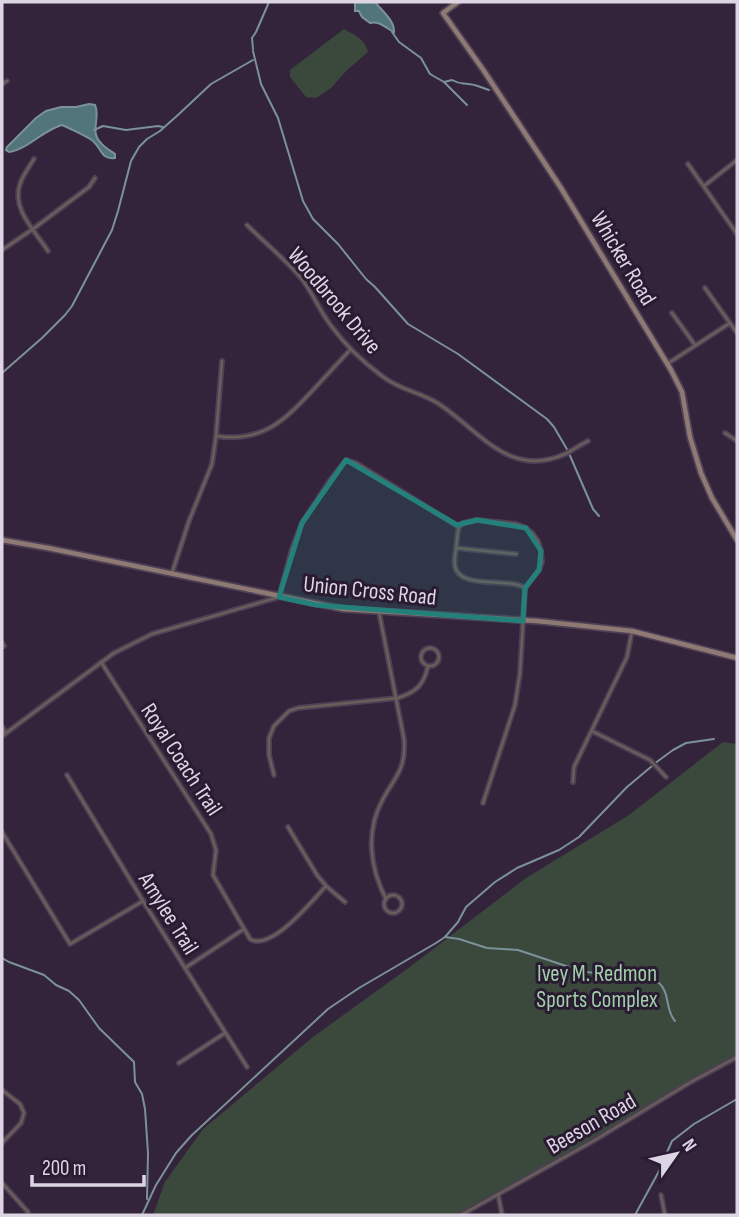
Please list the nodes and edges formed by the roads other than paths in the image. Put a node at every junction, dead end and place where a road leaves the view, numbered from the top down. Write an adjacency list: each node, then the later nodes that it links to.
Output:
1 (458, 2): 21 (main road, Whicker Road)
2 (7, 81): 3 (street)
3 (2, 84)
4 (34, 159): 10 (street)
5 (737, 160): 8 (street)
6 (688, 164): 8 (street)
7 (95, 178): 10 (street)
8 (704, 186): 11 (street)
9 (247, 225): 19 (street, Woodbrook Drive)
10 (33, 229): 12 (street); 13 (street)
11 (737, 234)
12 (2, 250)
13 (48, 251)
14 (705, 288): 16 (street)
15 (672, 313): 18 (street)
16 (730, 323): 17 (street); 18 (street)
17 (737, 333)
18 (696, 345): 21 (street)
19 (351, 350): 23 (street); 24 (street, Woodbrook Drive)
20 (222, 360): 23 (street)
21 (667, 364): 28 (main road, Whicker Road)
22 (725, 433): 25 (street)
23 (216, 436): 31 (street)
24 (588, 440)
25 (737, 441)
26 (459, 527): 29 (street); 32 (street); 33 (street)
27 (2, 540): 31 (main road, Union Cross Road)
28 (737, 540)
29 (456, 548): 30 (street); 32 (street)
30 (516, 554)
31 (172, 573): 33 (main road, Union Cross Road)
32 (525, 588): 35 (street)
33 (279, 597): 34 (main road, Union Cross Road); 38 (street)
34 (379, 612): 35 (main road, Union Cross Road); 40 (street)
35 (523, 621): 36 (main road, Union Cross Road); 49 (street)
36 (632, 631): 37 (main road, Union Cross Road); 42 (street)
37 (737, 658)
38 (102, 662): 43 (street); 56 (street, Royal Coach Trail)
39 (428, 666): 39 (street); 40 (street)
40 (395, 698): 46 (street); 53 (street)
41 (2, 727): 43 (street)
42 (592, 731): 47 (street); 48 (street)
43 (6, 733): 44 (street)
44 (2, 736)
45 (67, 775): 54 (street, Amylee Trail)
46 (274, 775)
47 (666, 777)
48 (573, 782)
49 (483, 803)
50 (288, 827): 52 (street)
51 (2, 832): 54 (street)
52 (326, 886): 55 (street); 56 (street)
53 (386, 899): 53 (street)
54 (143, 901): 57 (street, Amylee Trail)
55 (345, 902)
56 (244, 929): 57 (street)
57 (185, 968): 58 (street, Amylee Trail)
58 (225, 1033): 60 (street); 61 (street, Amylee Trail)
59 (737, 1057): 65 (street, Beeson Road)
60 (179, 1063)
61 (247, 1066)
62 (2, 1090): 63 (street)
63 (2, 1143)
64 (2, 1183): 67 (street)
65 (498, 1194): 68 (street, Beeson Road); 69 (street)
66 (662, 1195): 70 (street)
67 (29, 1212)
68 (461, 1215)
69 (502, 1215)
70 (665, 1215)

